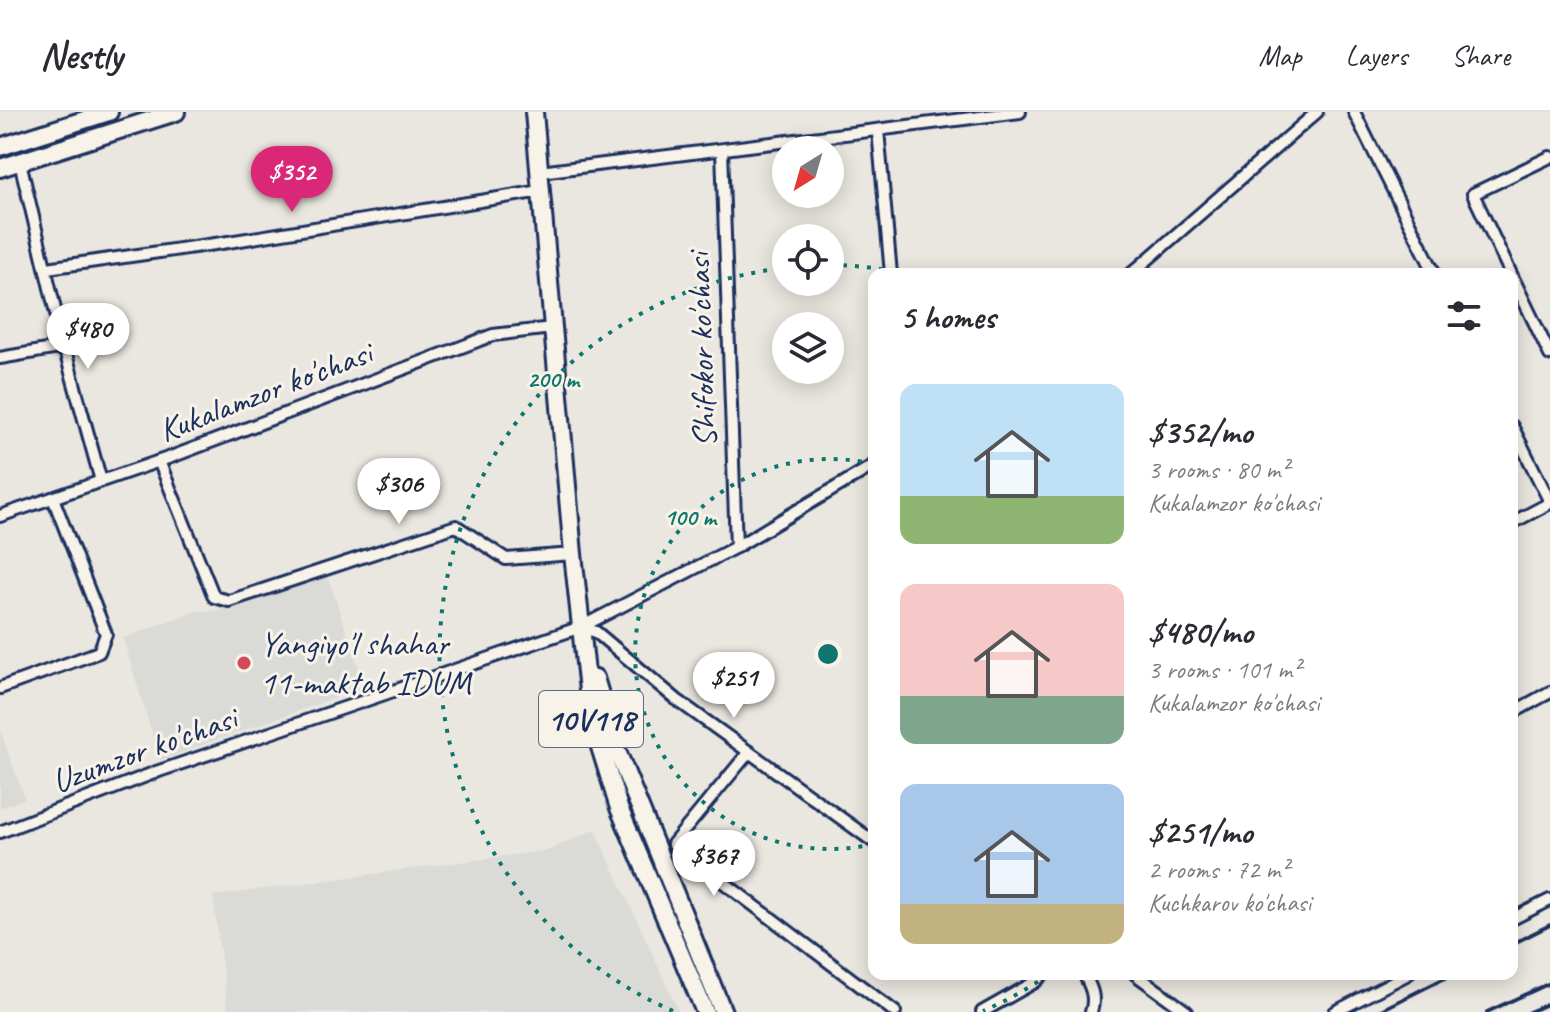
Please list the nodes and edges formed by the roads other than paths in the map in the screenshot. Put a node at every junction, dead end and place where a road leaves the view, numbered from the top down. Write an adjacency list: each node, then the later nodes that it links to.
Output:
1 (109, 112): 8 (main road)
2 (176, 112): 11 (main road)
3 (534, 112): 13 (main road, 10V118)
4 (1020, 112): 7 (street)
5 (1317, 112): 17 (street)
6 (1354, 112): 18 (street)
7 (878, 130): 9 (street); 16 (street)
8 (0, 147)
9 (722, 150): 13 (street); 33 (street, Shifokor ko'chasi)
10 (1550, 157): 19 (street)
11 (20, 162): 12 (main road); 15 (street)
12 (0, 168)
13 (540, 172): 14 (main road, 10V118)
14 (541, 191): 15 (street); 21 (main road, 10V118)
15 (47, 268): 22 (street)
16 (890, 268)
17 (1138, 268)
18 (1432, 268)
19 (1509, 268)
20 (1518, 288): 23 (street)
21 (552, 328): 26 (street, Kukalamzor ko'chasi); 34 (main road, 10V118)
22 (64, 347): 24 (street); 28 (street)
23 (1550, 355)
24 (0, 358)
25 (1518, 438): 30 (street)
26 (159, 461): 28 (street, Kukalamzor ko'chasi); 34 (street)
27 (868, 469): 33 (street, Uzumzor ko'chasi)
28 (101, 481): 29 (street, Kukalamzor ko'chasi)
29 (53, 498): 31 (street, Kukalamzor ko'chasi); 36 (street)
30 (1550, 503): 32 (street)
31 (0, 516)
32 (1518, 520)
33 (736, 547): 35 (street, Uzumzor ko'chasi)
34 (573, 554): 35 (main road, 10V118)
35 (581, 627): 39 (street); 40 (street, Uzumzor ko'chasi); 48 (main road, 10V118); 49 (main road, 10V118)
36 (0, 688)
37 (1550, 692): 38 (street)
38 (1518, 710)
39 (749, 752): 41 (street); 50 (street)
40 (0, 832)
41 (868, 838)
42 (1550, 900): 43 (street)
43 (1518, 916)
44 (1037, 980): 51 (street)
45 (1087, 980): 52 (street)
46 (1143, 980): 53 (street)
47 (1396, 980): 54 (street)
48 (705, 1012)
49 (723, 1012)
50 (895, 1012)
51 (982, 1012)
52 (1091, 1012)
53 (1187, 1012)
54 (1335, 1012)

